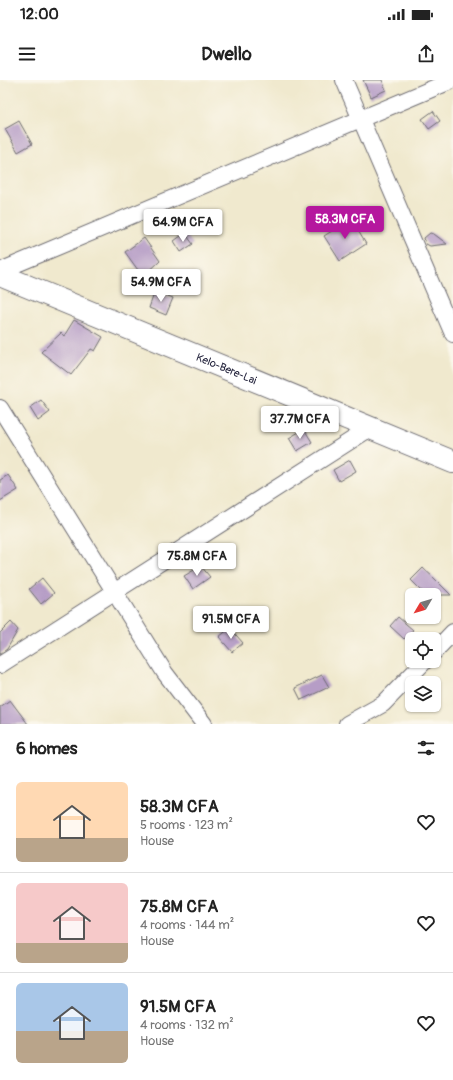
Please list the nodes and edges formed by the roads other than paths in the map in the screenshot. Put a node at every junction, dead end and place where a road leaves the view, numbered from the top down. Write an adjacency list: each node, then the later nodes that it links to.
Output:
1 (344, 80): 3 (street)
2 (453, 80): 3 (street)
3 (361, 118): 4 (street); 6 (street)
4 (0, 271)
5 (0, 275): 8 (main road, Kelo-Bere-Lai)
6 (453, 334)
7 (0, 408): 10 (street)
8 (372, 427): 9 (main road, Kelo-Bere-Lai); 10 (street)
9 (453, 462)
10 (114, 592): 13 (street); 15 (street)
11 (453, 632): 12 (street)
12 (441, 645)
13 (0, 665)
14 (418, 668): 16 (street)
15 (204, 724)
16 (347, 724)

